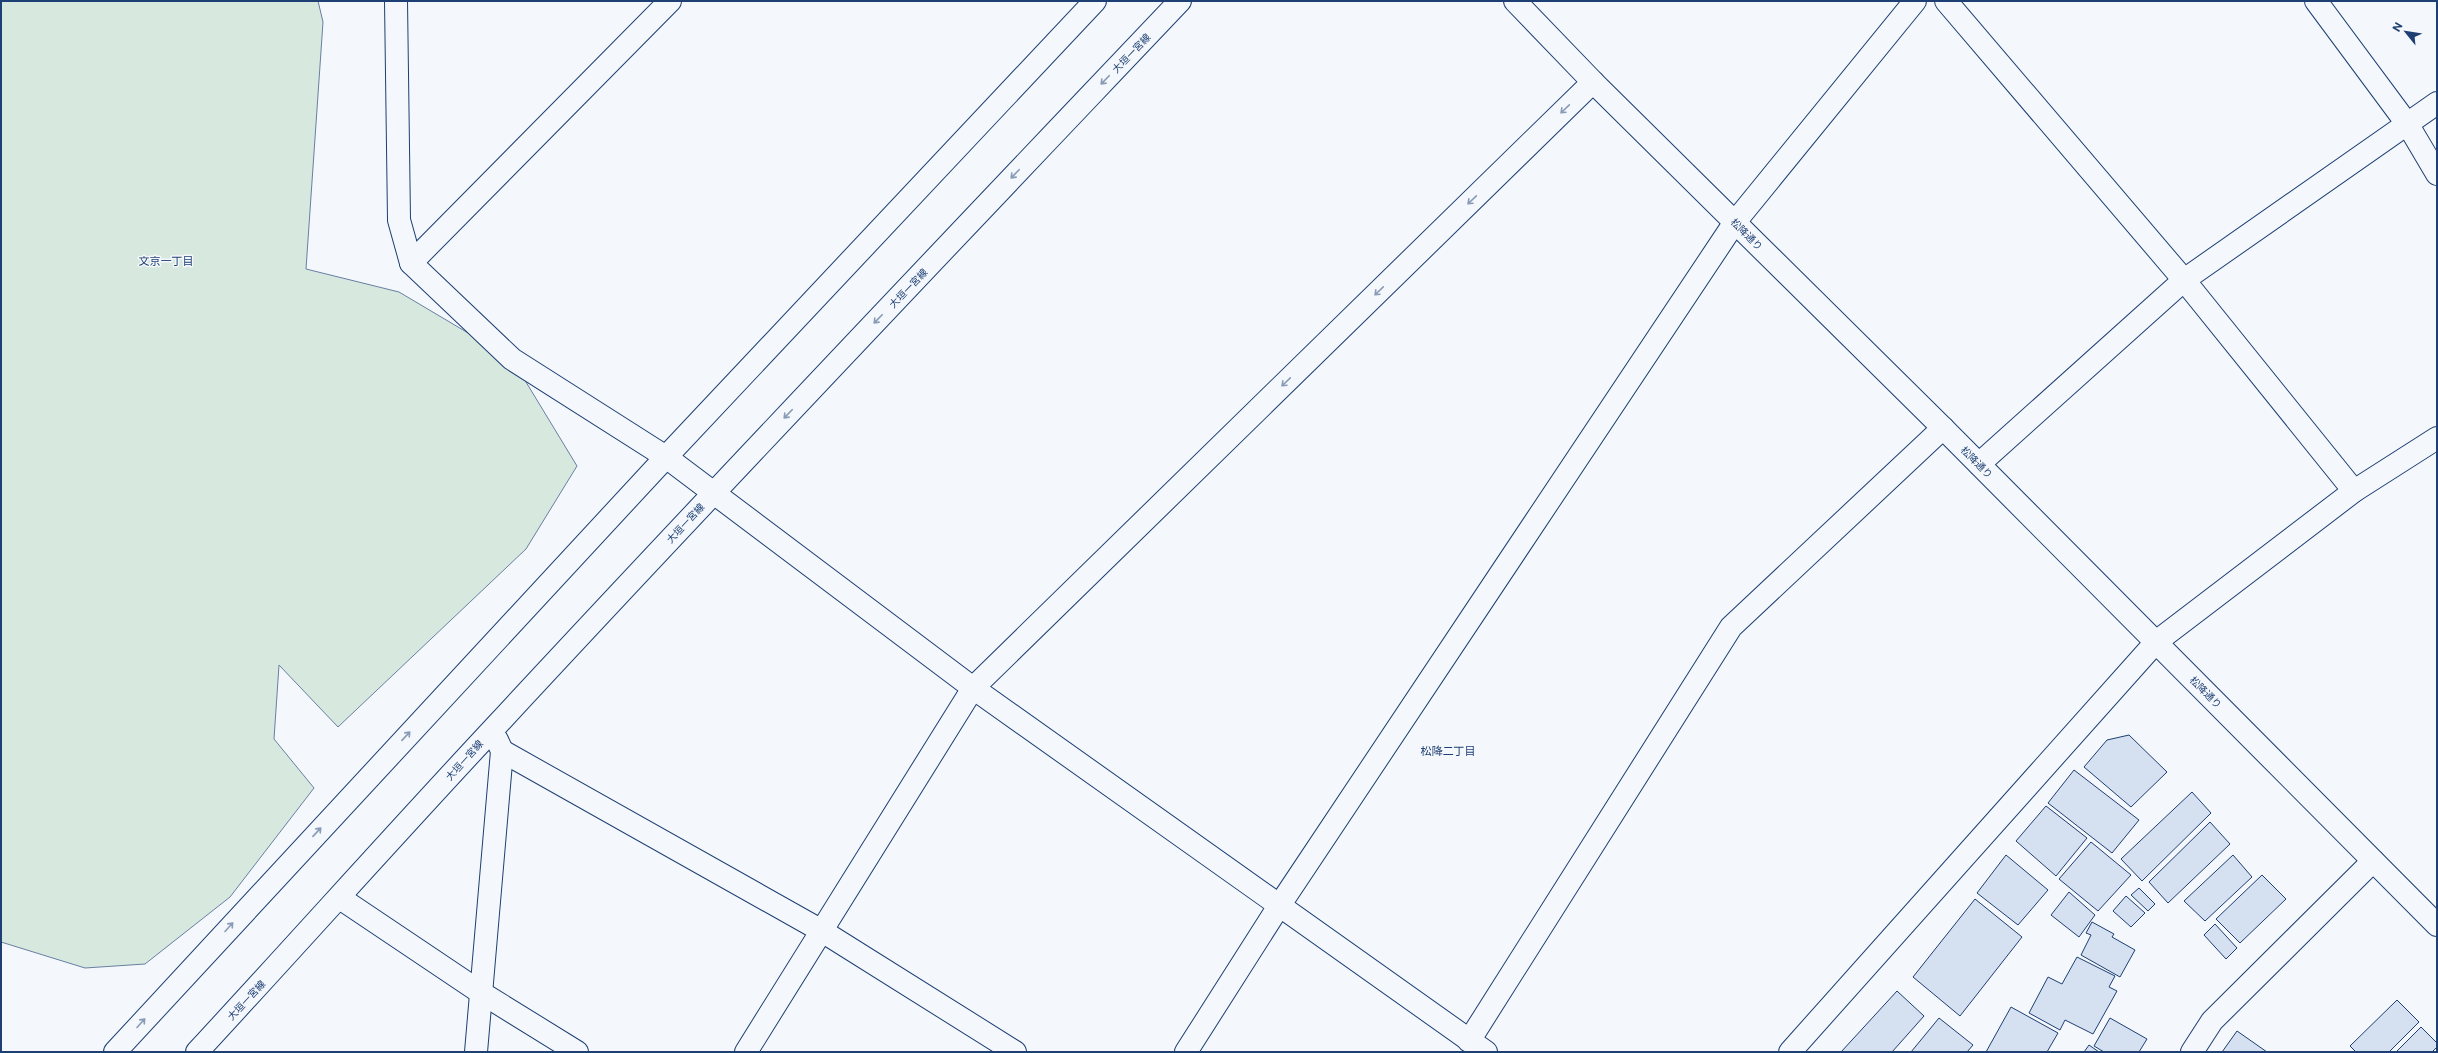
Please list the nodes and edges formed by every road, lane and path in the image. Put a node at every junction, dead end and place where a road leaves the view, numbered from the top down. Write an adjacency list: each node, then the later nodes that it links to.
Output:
1 (396, 1): 14 (street)
2 (670, 1): 14 (street)
3 (1095, 1): 18 (street)
4 (1180, 1): 21 (street, 大垣一宮線, one-way to 21)
5 (1515, 1): 9 (street, 松降通り)
6 (1915, 1): 13 (street)
7 (1946, 1): 15 (street)
8 (2316, 1): 11 (street)
9 (1593, 82): 13 (street, 松降通り); 23 (street, one-way to 23)
10 (2437, 103): 11 (street)
11 (2408, 125): 12 (street); 15 (street)
12 (2437, 174)
13 (1735, 222): 16 (street, 松降通り); 28 (street)
14 (411, 263): 18 (street)
15 (2184, 280): 19 (street); 20 (street)
16 (1944, 428): 19 (street, 松降通り); 32 (street)
17 (2437, 438): 20 (street)
18 (666, 457): 21 (street); 33 (street, one-way to 18)
19 (1979, 464): 22 (street, 松降通り)
20 (2354, 491): 22 (street)
21 (713, 492): 23 (street); 24 (street, 大垣一宮線)
22 (2156, 642): 26 (street, 松降通り); 40 (street)
23 (974, 688): 28 (street); 30 (street)
24 (492, 730): 25 (street); 27 (street, 大垣一宮線)
25 (502, 751): 30 (street); 31 (street)
26 (2373, 861): 29 (street, 松降通り); 41 (street)
27 (340, 898): 31 (street); 34 (street, 大垣一宮線)
28 (1279, 906): 32 (street); 39 (street)
29 (2437, 926)
30 (822, 931): 37 (street); 38 (street)
31 (480, 992): 35 (street); 36 (street)
32 (1477, 1046)
33 (115, 1052)
34 (197, 1052)
35 (476, 1052)
36 (577, 1052)
37 (746, 1052)
38 (1015, 1052)
39 (1186, 1052)
40 (1790, 1052)
41 (2192, 1052)

